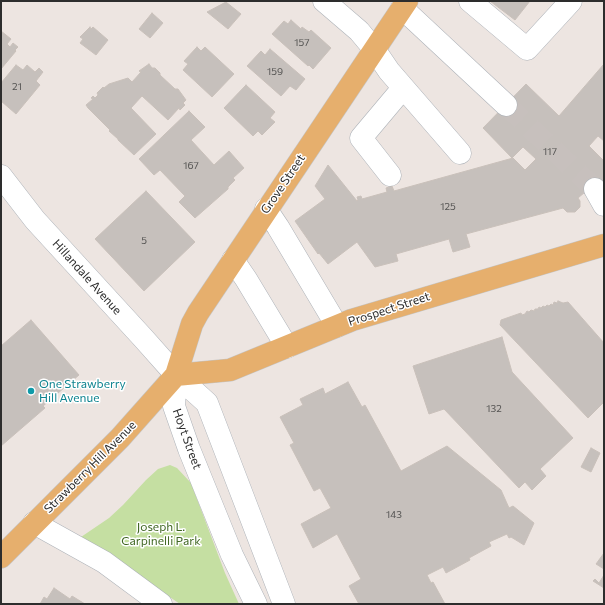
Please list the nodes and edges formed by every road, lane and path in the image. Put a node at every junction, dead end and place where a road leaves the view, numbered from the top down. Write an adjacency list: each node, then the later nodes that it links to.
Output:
1 (324, 1): 5 (street)
2 (470, 1): 3 (street)
3 (571, 1)
4 (405, 4): 5 (main road, Grove Street); 7 (street)
5 (374, 49): 6 (street); 11 (main road, Grove Street)
6 (403, 88): 8 (street); 9 (street)
7 (506, 105)
8 (460, 152)
9 (390, 175)
10 (1, 176): 16 (street, Hillandale Avenue)
11 (266, 209): 13 (main road, Grove Street); 14 (street)
12 (604, 245): 14 (main road, Prospect Street)
13 (233, 260): 15 (street); 16 (main road, Grove Street)
14 (337, 326): 15 (main road, Prospect Street)
15 (287, 347): 16 (main road, Prospect Street)
16 (176, 375): 17 (main road, Strawberry Hill Avenue); 20 (street, Hoyt Street); 21 (street)
17 (34, 523): 18 (main road, Strawberry Hill Avenue); 19 (street)
18 (1, 557)
19 (161, 604)
20 (256, 604)
21 (284, 604)

